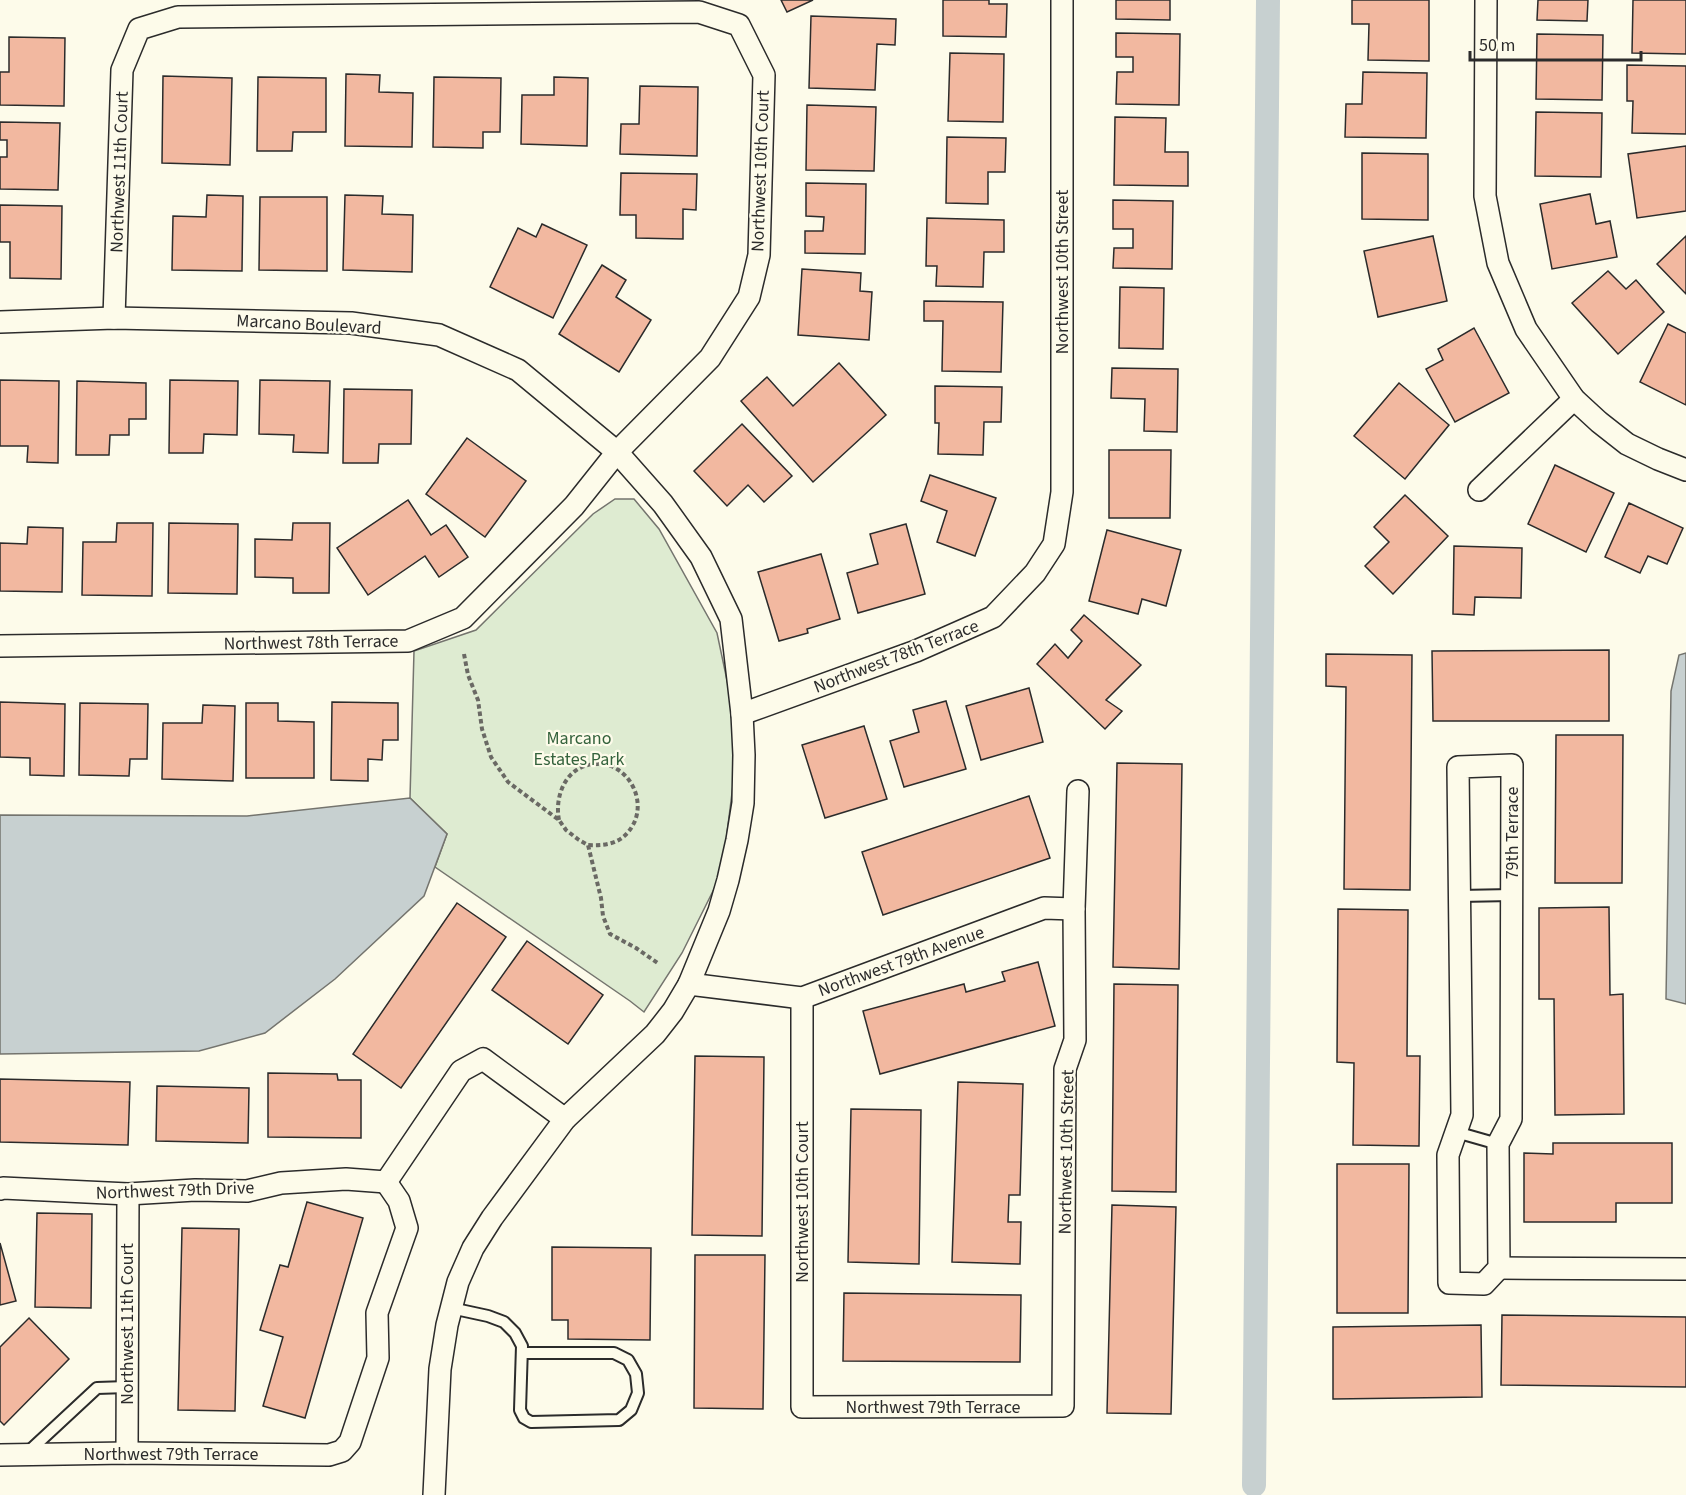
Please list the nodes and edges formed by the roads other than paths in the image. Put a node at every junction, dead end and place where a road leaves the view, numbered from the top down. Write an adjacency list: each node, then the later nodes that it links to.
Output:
1 (1062, 0): 10 (street, Northwest 10th Street)
2 (1486, 0): 6 (street)
3 (139, 30): 4 (street, Northwest 11th Court); 7 (street, Northwest 10th Court)
4 (114, 318): 5 (street, Marcano Boulevard); 7 (street, Marcano Boulevard)
5 (0, 322)
6 (1574, 399): 8 (street); 9 (street)
7 (617, 452): 11 (street, Northwest 78th Terrace); 12 (street, Marcano Boulevard)
8 (1686, 470)
9 (1479, 490)
10 (1054, 544): 12 (street, Northwest 78th Terrace)
11 (0, 646)
12 (742, 714): 17 (street, Marcano Boulevard)
13 (1078, 791): 16 (street, Northwest 10th Street)
14 (1512, 895): 15 (lane); 15 (street, 79th Terrace); 21 (street, 79th Terrace)
15 (1459, 896): 20 (street, 79th Terrace)
16 (1074, 909): 18 (street, Northwest 79th Avenue); 30 (street, Northwest 10th Street)
17 (689, 984): 18 (street, Northwest 79th Avenue); 19 (street, Marcano Boulevard)
18 (802, 998): 31 (street, Northwest 10th Court)
19 (565, 1119): 22 (street); 27 (street, Marcano Boulevard)
20 (1456, 1132): 21 (lane); 25 (street, 79th Terrace)
21 (1498, 1144): 25 (street, 79th Terrace)
22 (386, 1182): 24 (street, Northwest 79th Drive); 32 (street, Northwest 79th Terrace)
23 (0, 1189): 24 (street, Northwest 79th Drive)
24 (128, 1194): 29 (street, Northwest 11th Court)
25 (1499, 1268): 26 (street)
26 (1686, 1269)
27 (452, 1308): 28 (lane); 35 (street, Marcano Boulevard)
28 (522, 1353): 28 (lane)
29 (127, 1387): 32 (street, Northwest 11th Court); 34 (lane)
30 (1063, 1406): 31 (street, Northwest 79th Terrace)
31 (802, 1407)
32 (127, 1454): 34 (street, Northwest 79th Terrace)
33 (0, 1455): 34 (street, Northwest 79th Terrace)
34 (25, 1455)
35 (434, 1495)

